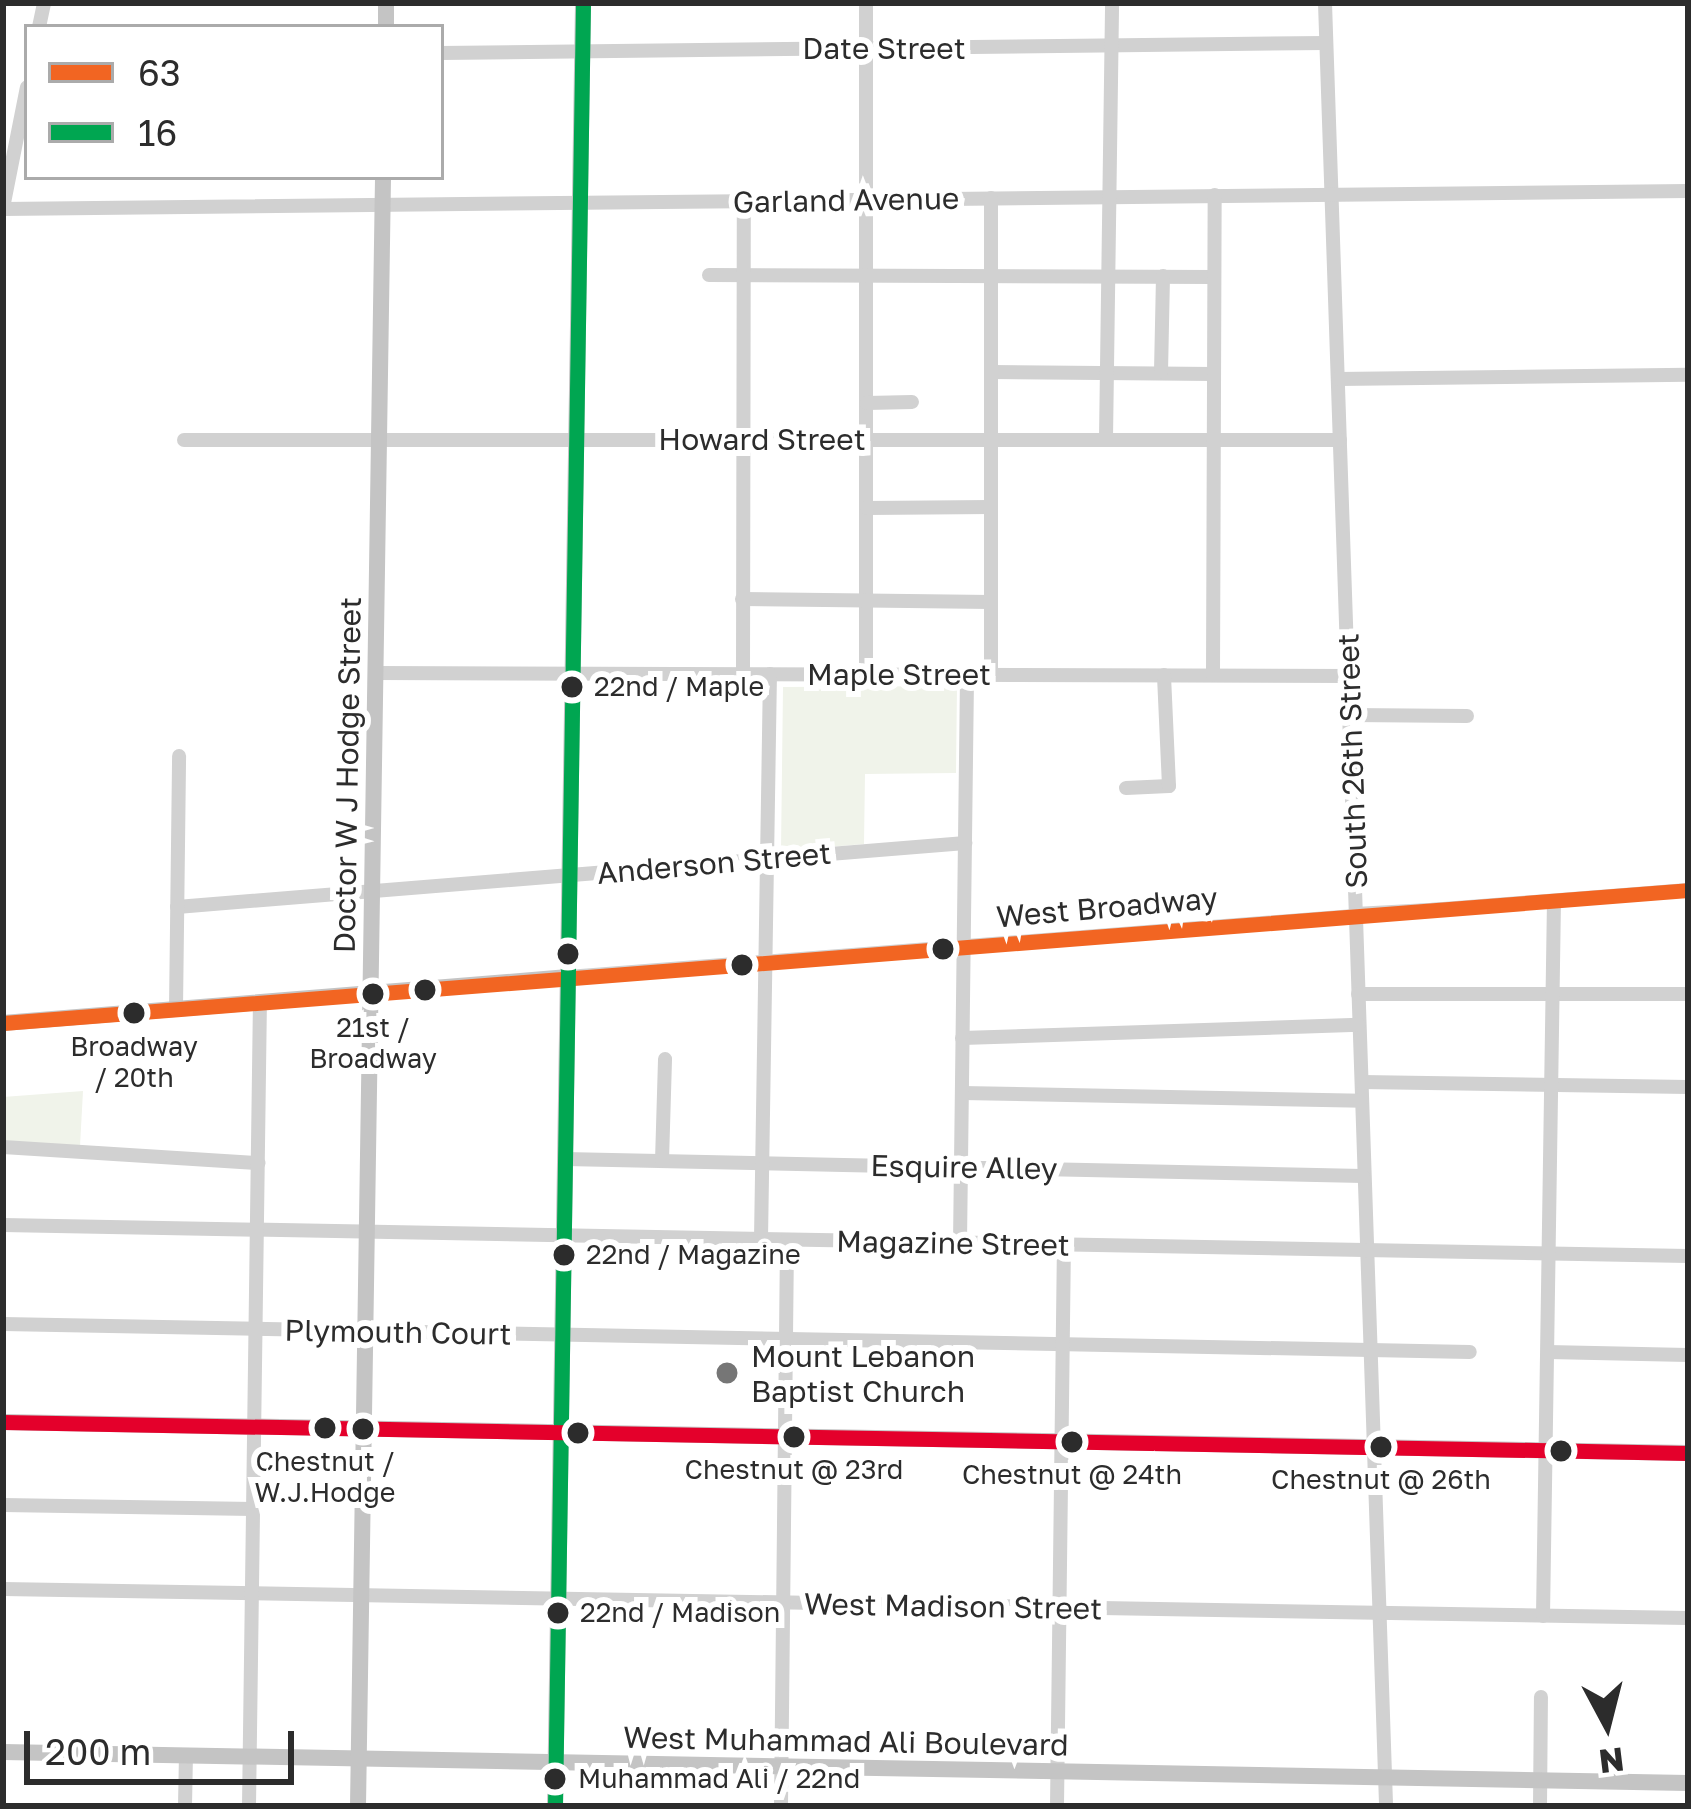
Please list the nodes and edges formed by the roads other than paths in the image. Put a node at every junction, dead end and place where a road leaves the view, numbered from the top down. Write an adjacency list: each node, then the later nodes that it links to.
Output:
1 (583, 3): 8 (main road)
2 (866, 3): 7 (street)
3 (1112, 3): 6 (street)
4 (1325, 3): 5 (street, South 26th Street)
5 (1326, 44): 6 (street, Date Street); 14 (street, South 26th Street)
6 (1112, 46): 7 (street, Date Street); 15 (street)
7 (866, 48): 8 (street, Date Street); 18 (street)
8 (582, 51): 9 (street, Date Street); 20 (main road)
9 (444, 52)
10 (24, 97): 11 (street)
11 (9, 148): 22 (street)
12 (383, 180): 21 (main road, Doctor W J Hodge Street)
13 (1688, 190): 14 (street, Garland Avenue)
14 (1332, 194): 16 (street, Garland Avenue); 35 (street, South 26th Street)
15 (1108, 196): 16 (street, Garland Avenue); 17 (street, Garland Avenue); 26 (street)
16 (1214, 196): 29 (street)
17 (991, 198): 18 (street, Garland Avenue); 25 (street)
18 (866, 199): 19 (street, Garland Avenue); 28 (street)
19 (744, 201): 20 (street, Garland Avenue); 24 (street)
20 (580, 202): 21 (street, Garland Avenue); 39 (main road)
21 (383, 205): 22 (street, Garland Avenue); 38 (main road, Doctor W J Hodge Street)
22 (3, 208)
23 (710, 275): 24 (street)
24 (743, 275): 28 (street); 40 (street)
25 (992, 275): 26 (street); 28 (street); 31 (street)
26 (1107, 275): 27 (street); 30 (street)
27 (1163, 276): 29 (street); 32 (street)
28 (867, 277): 37 (street)
29 (1214, 277): 33 (street)
30 (1107, 370): 31 (street); 32 (street); 43 (street)
31 (991, 372): 42 (street)
32 (1161, 372): 33 (street)
33 (1214, 374): 45 (street)
34 (1688, 375): 35 (street)
35 (1338, 379): 46 (street, South 26th Street)
36 (911, 402): 37 (street)
37 (867, 403): 41 (street)
38 (380, 437): 39 (street, Howard Street); 44 (street, Howard Street); 52 (main road, Doctor W J Hodge Street)
39 (576, 438): 40 (street, Howard Street); 53 (main road)
40 (742, 439): 41 (street, Howard Street); 49 (street)
41 (867, 439): 42 (street, Howard Street); 48 (street)
42 (991, 439): 43 (street, Howard Street); 47 (street)
43 (1106, 439): 45 (street, Howard Street)
44 (184, 440)
45 (1214, 440): 46 (street, Howard Street); 60 (street)
46 (1340, 440): 61 (street, South 26th Street)
47 (991, 507): 48 (street); 51 (street)
48 (867, 508): 50 (street)
49 (742, 599): 50 (street); 54 (street)
50 (867, 602): 51 (street); 56 (street)
51 (991, 602): 58 (street)
52 (376, 673): 53 (street, Maple Street); 70 (main road, Doctor W J Hodge Street)
53 (573, 674): 54 (street, Maple Street); 68 (main road)
54 (743, 674): 55 (street, Maple Street)
55 (770, 674): 56 (street, Maple Street); 67 (street)
56 (866, 675): 57 (street, Maple Street)
57 (967, 675): 58 (street, Maple Street); 66 (street)
58 (991, 675): 59 (street, Maple Street)
59 (1164, 675): 60 (street, Maple Street); 65 (street)
60 (1213, 675): 61 (street, Maple Street)
61 (1350, 676): 62 (street, South 26th Street)
62 (1351, 715): 63 (street); 73 (street, South 26th Street)
63 (1467, 716)
64 (179, 756): 72 (street)
65 (1126, 788)
66 (965, 842): 67 (street, Anderson Street); 74 (street)
67 (767, 858): 68 (street, Anderson Street); 75 (street)
68 (569, 874): 70 (street, Anderson Street); 76 (main road)
69 (1688, 890): 71 (street, West Broadway)
70 (373, 891): 72 (street, Anderson Street); 77 (main road, Doctor W J Hodge Street)
71 (1554, 901): 73 (street, West Broadway); 80 (street)
72 (177, 907): 82 (street)
73 (1355, 914): 74 (street, West Broadway); 78 (street, South 26th Street)
74 (964, 946): 75 (street, West Broadway); 85 (street)
75 (765, 961): 76 (street, West Broadway); 96 (street)
76 (568, 977): 77 (main road, West Broadway); 93 (main road)
77 (370, 993): 81 (main road, West Broadway); 101 (main road, Doctor W J Hodge Street)
78 (1358, 994): 80 (street); 84 (street, South 26th Street)
79 (1688, 994): 80 (street)
80 (1554, 995): 88 (street)
81 (260, 1002): 82 (main road, West Broadway); 95 (street)
82 (176, 1009): 83 (main road, West Broadway)
83 (3, 1023)
84 (1359, 1025): 85 (street); 87 (street, South 26th Street)
85 (962, 1037): 90 (street)
86 (665, 1059): 94 (street)
87 (1362, 1082): 88 (street); 91 (street, South 26th Street)
88 (1552, 1084): 89 (street); 108 (street)
89 (1688, 1087)
90 (962, 1093): 91 (street); 97 (street)
91 (1362, 1101): 98 (street, South 26th Street)
92 (3, 1147): 95 (street)
93 (565, 1159): 94 (street, Esquire Alley); 102 (main road)
94 (662, 1161): 96 (street, Esquire Alley)
95 (258, 1163): 100 (street)
96 (762, 1163): 97 (street, Esquire Alley); 103 (street)
97 (961, 1167): 98 (street, Esquire Alley); 105 (street)
98 (1363, 1176): 107 (street, South 26th Street)
99 (3, 1226): 100 (street, Magazine Street)
100 (257, 1230): 101 (street, Magazine Street); 111 (street)
101 (367, 1232): 102 (street, Magazine Street); 112 (main road, Doctor W J Hodge Street)
102 (566, 1236): 103 (street, Magazine Street); 113 (main road)
103 (761, 1239): 104 (street, Magazine Street)
104 (787, 1240): 105 (street, Magazine Street); 114 (street)
105 (960, 1243): 106 (street, Magazine Street)
106 (1064, 1245): 107 (street, Magazine Street); 115 (street)
107 (1366, 1250): 108 (street, Magazine Street); 116 (street, South 26th Street)
108 (1549, 1254): 109 (street, Magazine Street); 118 (street)
109 (1688, 1256)
110 (3, 1324): 111 (street, Plymouth Court)
111 (256, 1329): 112 (street, Plymouth Court); 121 (street)
112 (365, 1331): 113 (street, Plymouth Court); 122 (main road, Doctor W J Hodge Street)
113 (564, 1335): 114 (street, Plymouth Court); 123 (main road)
114 (786, 1339): 115 (street, Plymouth Court); 124 (street)
115 (1063, 1344): 116 (street, Plymouth Court); 125 (street)
116 (1369, 1350): 117 (street, Plymouth Court); 126 (street, South 26th Street)
117 (1470, 1352)
118 (1548, 1352): 119 (street); 127 (street)
119 (1688, 1355)
120 (3, 1422): 121 (main road)
121 (254, 1427): 122 (main road); 130 (street)
122 (363, 1430): 123 (main road); 133 (main road, Doctor W J Hodge Street)
123 (561, 1433): 124 (main road); 134 (main road)
124 (784, 1436): 125 (main road); 135 (street)
125 (1061, 1442): 126 (main road); 136 (street)
126 (1373, 1448): 127 (main road); 137 (street, South 26th Street)
127 (1546, 1450): 128 (main road); 138 (street)
128 (1688, 1453)
129 (3, 1504): 130 (street)
130 (253, 1509): 132 (street)
131 (3, 1589): 132 (street, West Madison Street)
132 (254, 1593): 133 (street, West Madison Street); 143 (street)
133 (361, 1595): 134 (street, West Madison Street); 144 (main road, Doctor W J Hodge Street)
134 (558, 1599): 135 (street, West Madison Street); 145 (main road)
135 (782, 1603): 136 (street, West Madison Street); 146 (street)
136 (1059, 1607): 137 (street, West Madison Street); 147 (street)
137 (1380, 1613): 138 (street, West Madison Street); 148 (street, South 26th Street)
138 (1544, 1616): 139 (street, West Madison Street)
139 (1688, 1618)
140 (1541, 1697): 149 (street)
141 (3, 1752): 142 (main road, West Muhammad Ali Boulevard)
142 (186, 1756): 143 (main road, West Muhammad Ali Boulevard); 151 (street)
143 (250, 1757): 144 (main road, West Muhammad Ali Boulevard); 152 (street)
144 (358, 1760): 145 (main road, West Muhammad Ali Boulevard); 153 (main road, Doctor W J Hodge Street)
145 (556, 1762): 146 (main road, West Muhammad Ali Boulevard); 154 (main road)
146 (781, 1767): 147 (main road, West Muhammad Ali Boulevard); 155 (street)
147 (1057, 1772): 148 (main road, West Muhammad Ali Boulevard); 156 (street)
148 (1385, 1777): 149 (main road, West Muhammad Ali Boulevard); 157 (street, South 26th Street)
149 (1540, 1780): 150 (main road, West Muhammad Ali Boulevard); 158 (street)
150 (1688, 1783)
151 (185, 1806)
152 (249, 1806)
153 (358, 1806)
154 (555, 1806)
155 (781, 1806)
156 (1057, 1806)
157 (1386, 1806)
158 (1540, 1806)

